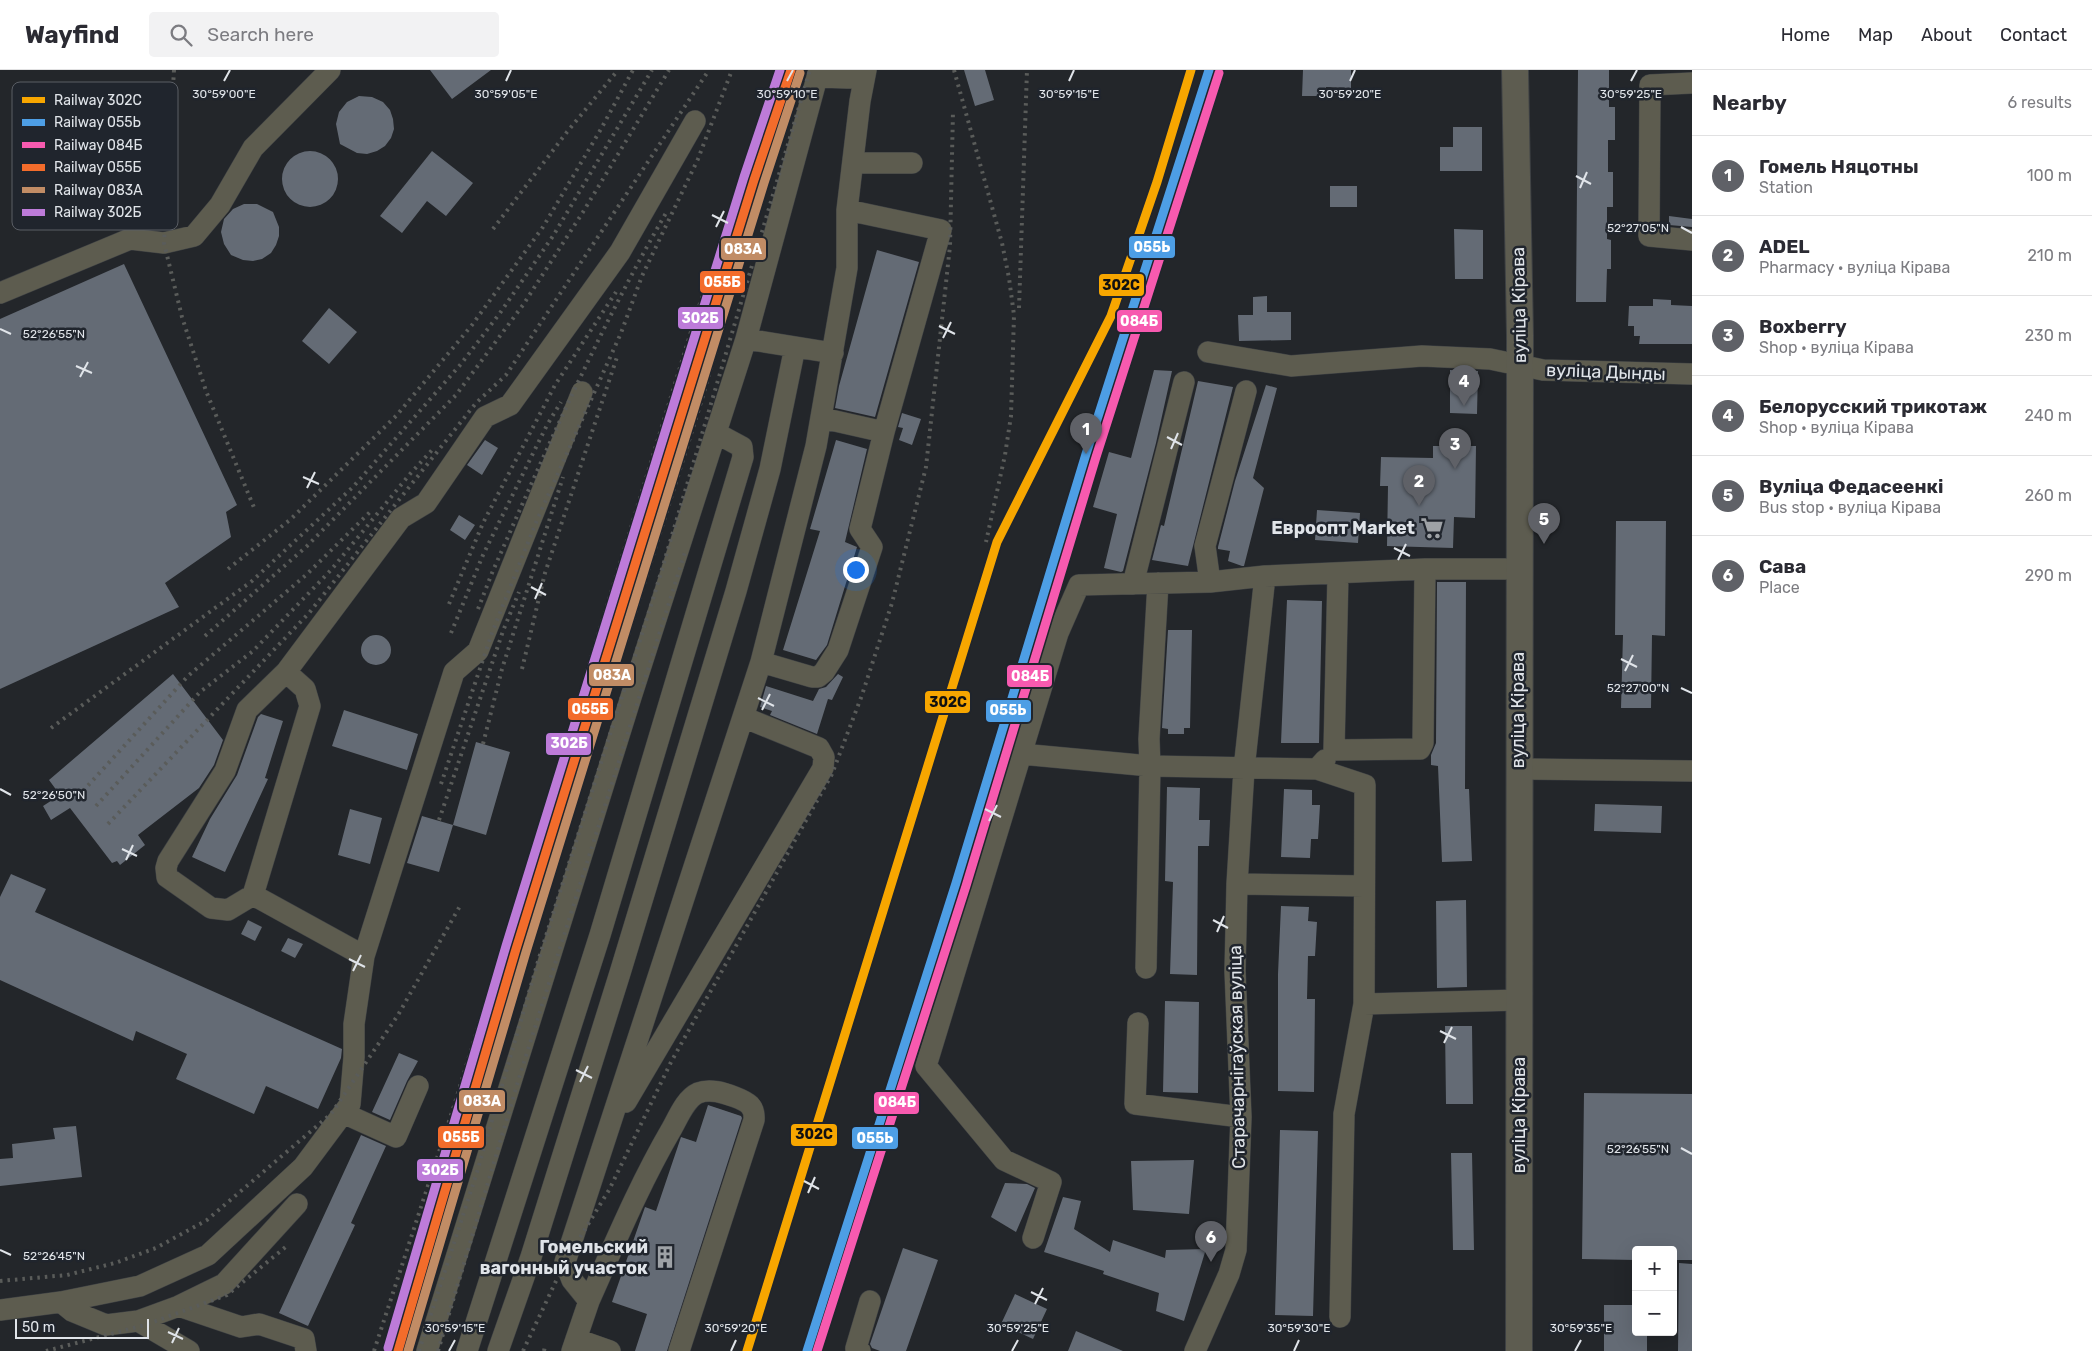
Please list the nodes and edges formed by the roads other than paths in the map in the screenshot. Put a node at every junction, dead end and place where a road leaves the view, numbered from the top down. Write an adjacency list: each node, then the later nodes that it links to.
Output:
1 (330, 70): 11 (street)
2 (1514, 70): 16 (main road, вуліца Кірава)
3 (818, 73): 4 (street); 12 (street)
4 (865, 73): 7 (street)
5 (1692, 83): 10 (street)
6 (695, 122): 32 (street)
7 (854, 163): 8 (street); 9 (street)
8 (912, 163)
9 (847, 210): 15 (street); 22 (street)
10 (1692, 240)
11 (0, 293)
12 (746, 340): 13 (street); 23 (street)
13 (795, 347): 15 (street); 67 (street)
14 (1208, 352): 16 (street, вуліца Дынды)
15 (833, 353): 21 (street)
16 (1520, 367): 17 (street, вуліца Дынды); 25 (main road, вуліца Кірава)
17 (1692, 374)
18 (1184, 382): 30 (street)
19 (1246, 391): 28 (street)
20 (582, 392): 44 (street)
21 (822, 418): 22 (street); 31 (street)
22 (884, 432): 31 (street)
23 (716, 433): 65 (street); 66 (street)
24 (1424, 569): 25 (street); 26 (street); 34 (street)
25 (1519, 569): 39 (main road, вуліца Кірава)
26 (1338, 574): 27 (street); 34 (street)
27 (1265, 576): 28 (street); 37 (street, Старачарнігаўская вуліца)
28 (1210, 582): 29 (street)
29 (1158, 583): 30 (street); 36 (street)
30 (1133, 584): 35 (street)
31 (761, 662): 33 (street)
32 (286, 672): 43 (street); 43 (street)
33 (743, 717): 52 (street); 52 (street)
34 (1334, 750): 38 (street)
35 (1021, 754): 36 (street); 54 (street)
36 (1150, 766): 37 (street); 45 (street)
37 (1244, 769): 38 (street); 41 (street, Старачарнігаўская вуліца)
38 (1317, 769): 42 (street)
39 (1518, 769): 40 (street); 46 (main road, вуліца Кірава)
40 (1692, 771)
41 (1237, 884): 42 (street); 51 (street, Старачарнігаўская вуліца)
42 (1364, 886): 47 (street)
43 (253, 895): 44 (street)
44 (364, 956): 50 (street)
45 (1146, 968)
46 (1520, 1000): 47 (street); 72 (main road, вуліца Кірава)
47 (1364, 1004): 60 (street)
48 (1138, 1023): 51 (street)
49 (418, 1086): 50 (street)
50 (343, 1112): 57 (street)
51 (1241, 1117): 71 (street, Старачарнігаўская вуліца)
52 (606, 1137): 55 (street)
53 (297, 1204): 58 (street)
54 (1032, 1238)
55 (589, 1301): 62 (street); 69 (street)
56 (870, 1301): 70 (street)
57 (61, 1302): 59 (street); 61 (street)
58 (179, 1306): 61 (street); 64 (street)
59 (0, 1310)
60 (1340, 1317)
61 (138, 1321): 63 (street)
62 (574, 1345): 68 (street)
63 (189, 1351)
64 (306, 1351)
65 (427, 1351)
66 (467, 1351)
67 (498, 1351)
68 (610, 1351)
69 (679, 1351)
70 (860, 1351)
71 (1195, 1351)
72 (1519, 1351)

